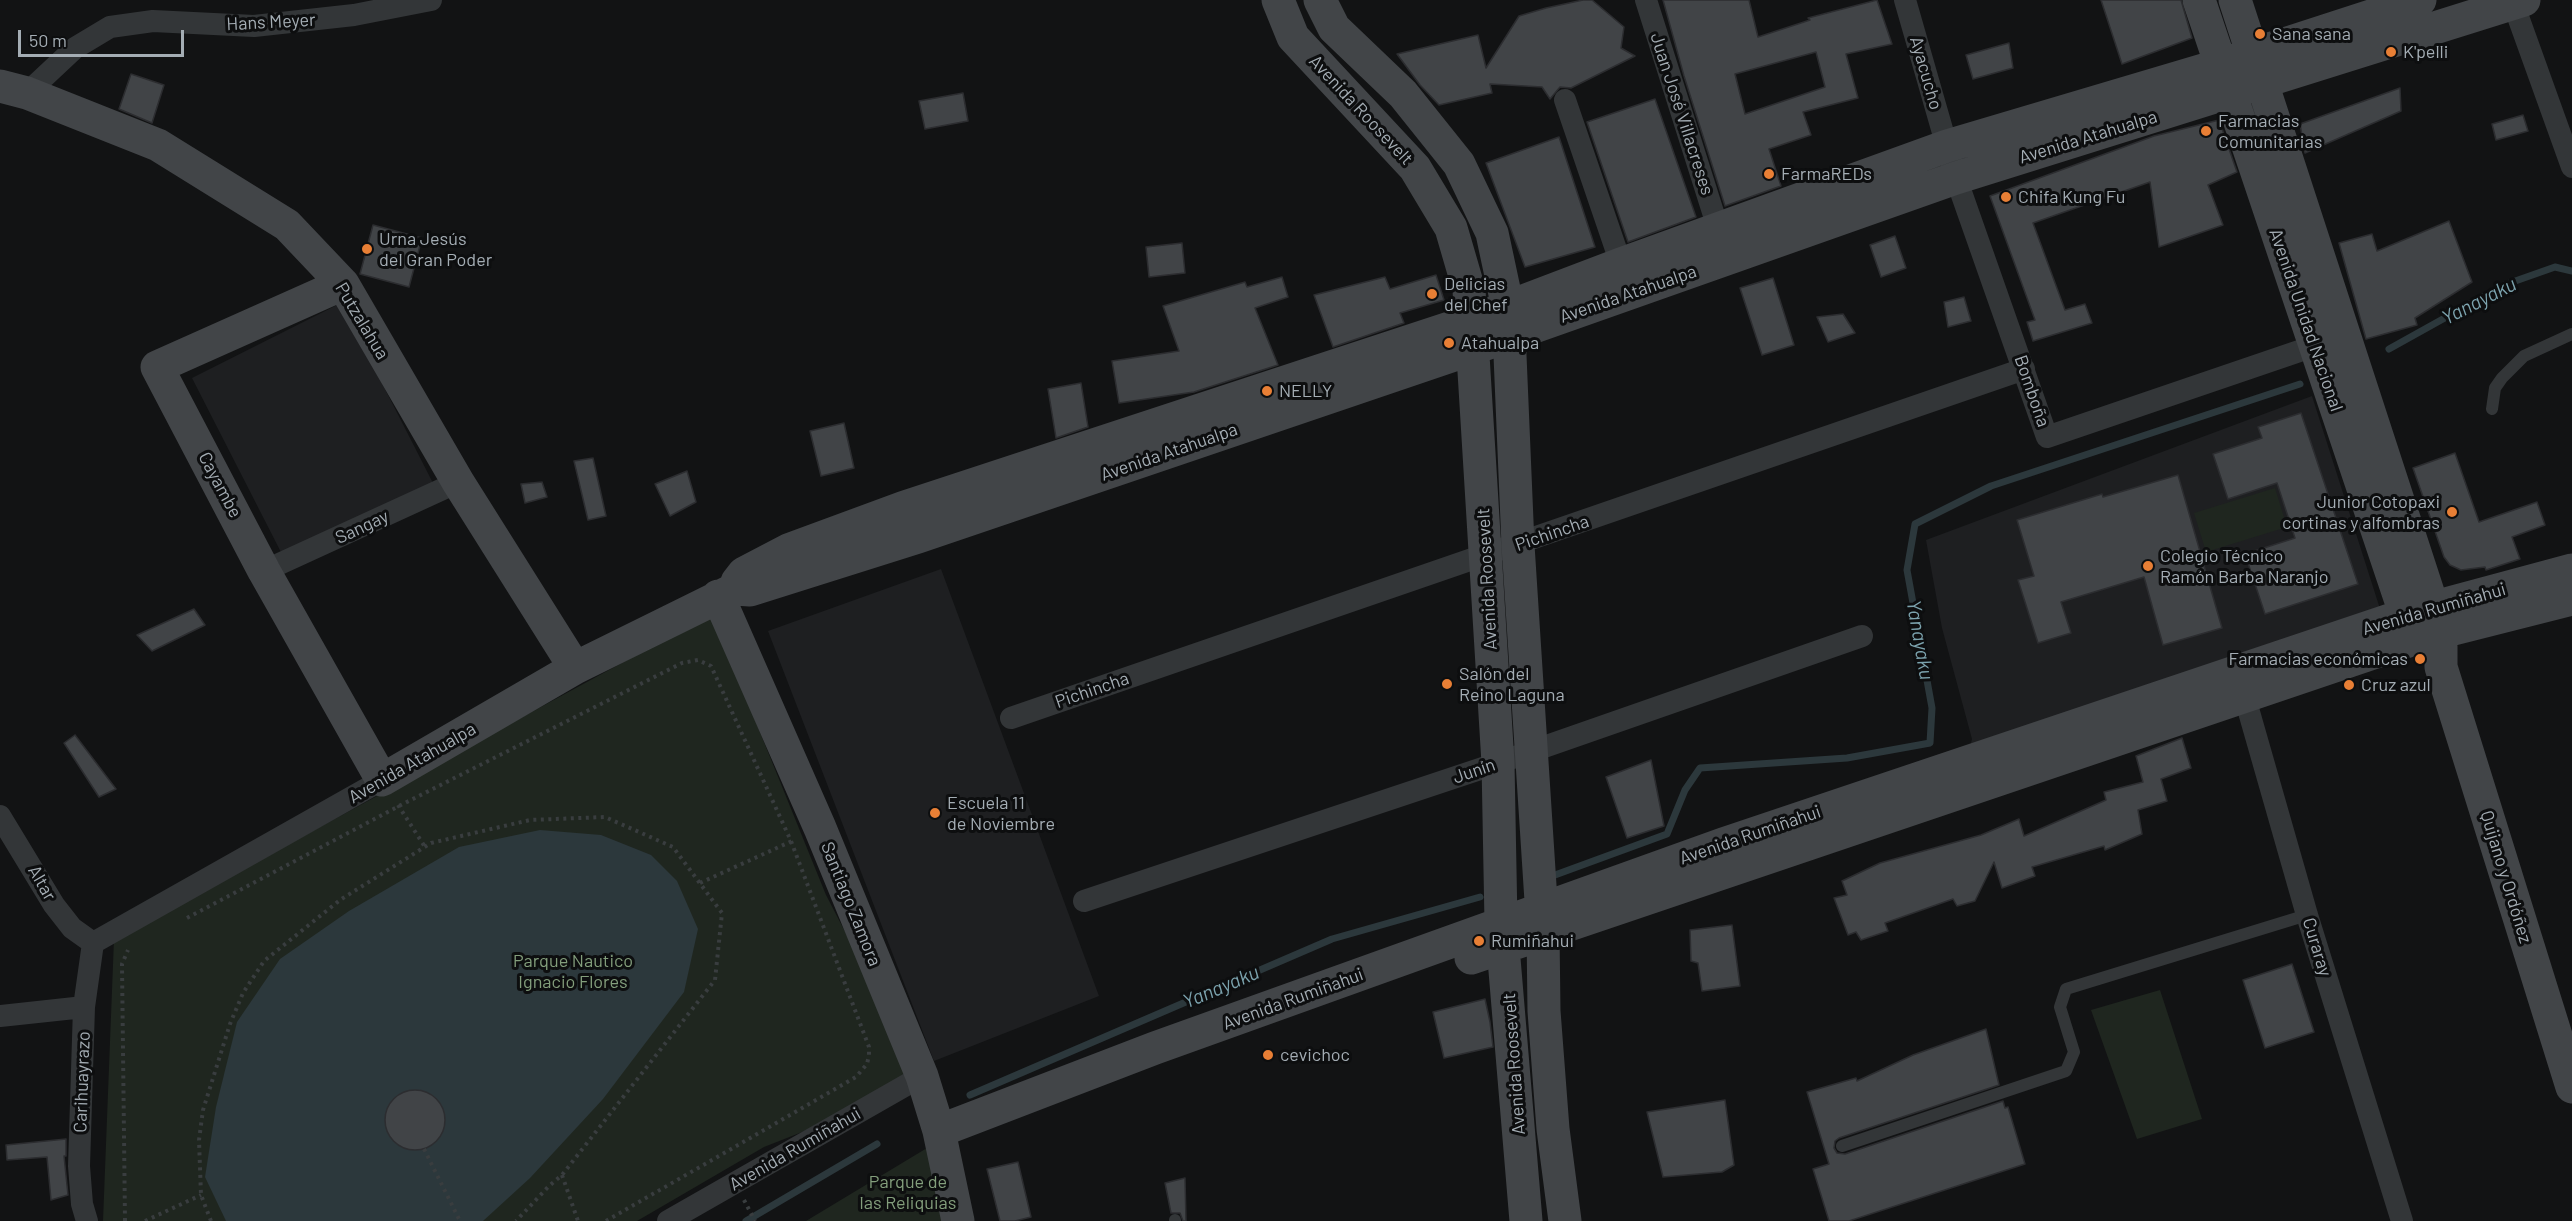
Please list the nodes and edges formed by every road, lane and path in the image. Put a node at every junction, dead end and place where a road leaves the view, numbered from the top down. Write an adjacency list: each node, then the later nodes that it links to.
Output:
1 (431, 0): 12 (street, Hans Meyer)
2 (1646, 0): 17 (street, Juan José Villacreses)
3 (1905, 0): 14 (street, Ayacucho)
4 (2199, 0): 11 (street, Avenida Unidad Nacional)
5 (2235, 0): 10 (street, Avenida Unidad Nacional)
6 (2420, 0): 10 (street, Avenida Atahualpa)
7 (1323, 1): 9 (street); 20 (street, Avenida Roosevelt)
8 (2516, 1): 10 (street, Avenida Atahualpa); 15 (street)
9 (1281, 8): 22 (street, Avenida Roosevelt)
10 (2258, 69): 11 (street, Avenida Atahualpa); 32 (street, Avenida Unidad Nacional)
11 (2225, 79): 14 (street, Avenida Atahualpa); 16 (street, Avenida Atahualpa); 23 (street, Avenida Unidad Nacional)
12 (13, 90): 19 (street, Putzalahua)
13 (1565, 100): 18 (street)
14 (1947, 146): 16 (street, Bomboña); 17 (street, Avenida Atahualpa)
15 (2572, 167)
16 (1956, 178): 20 (street, Avenida Atahualpa); 24 (street, Bomboña)
17 (1719, 228): 18 (street, Avenida Atahualpa)
18 (1621, 264): 20 (street, Avenida Atahualpa)
19 (343, 284): 26 (street, Putzalahua); 29 (street, Cayambe)
20 (1509, 322): 22 (street, Avenida Atahualpa); 27 (street, Avenida Roosevelt)
21 (2572, 334): 25 (lane)
22 (1472, 335): 28 (street, Avenida Roosevelt); 31 (street, Avenida Atahualpa)
23 (2314, 346): 24 (street, Bomboña); 32 (street, Avenida Unidad Nacional)
24 (2024, 369): 27 (street, Pichincha)
25 (2492, 409)
26 (458, 482): 29 (street, Sangay); 34 (street, Putzalahua)
27 (1518, 545): 28 (street, Pichincha); 37 (street, Avenida Roosevelt)
28 (1486, 556): 36 (street, Pichincha); 38 (street, Avenida Roosevelt)
29 (264, 571): 39 (street, Cayambe)
30 (2568, 586): 32 (street, Avenida Rumiñahui)
31 (726, 593): 34 (street, Avenida Atahualpa); 41 (street, Santiago Zamora)
32 (2423, 623): 35 (street, Avenida Rumiñahui); 56 (street, Quijano y Ordóñez)
33 (1862, 636): 37 (street, Junín)
34 (575, 668): 39 (street, Avenida Atahualpa)
35 (2241, 684): 47 (street, Curaray); 49 (street, Avenida Rumiñahui)
36 (1011, 718)
37 (1530, 752): 38 (street, Junín); 43 (street, Avenida Roosevelt)
38 (1498, 763): 44 (street, Avenida Roosevelt); 46 (street, Junín)
39 (391, 793): 41 (path); 42 (path); 48 (path); 51 (street, Avenida Atahualpa)
40 (0, 816): 51 (street, Altar)
41 (805, 835): 45 (path); 55 (street, Santiago Zamora); 72 (path)
42 (425, 847): 45 (path); 61 (path)
43 (1537, 850): 44 (street); 49 (street, Avenida Roosevelt)
44 (1500, 856): 50 (street, Avenida Roosevelt)
45 (700, 883): 60 (path)
46 (1084, 901)
47 (2307, 915): 58 (lane); 76 (street, Curaray)
48 (183, 920)
49 (1542, 920): 50 (street, Avenida Rumiñahui); 63 (street, Avenida Roosevelt)
50 (1503, 935): 57 (street, Avenida Rumiñahui); 64 (street, Avenida Roosevelt)
51 (93, 943): 53 (street, Carihuayrazo)
52 (132, 947): 66 (path)
53 (84, 1007): 54 (street); 65 (street, Carihuayrazo)
54 (0, 1016)
55 (923, 1080): 57 (street, Santiago Zamora); 73 (street, Avenida Rumiñahui)
56 (2572, 1087)
57 (940, 1133): 75 (street, Santiago Zamora)
58 (1842, 1146)
59 (424, 1149): 69 (path)
60 (562, 1175): 70 (path); 71 (path)
61 (201, 1195): 67 (path); 68 (path)
62 (744, 1200): 74 (path)
63 (1563, 1215): 64 (street)
64 (1521, 1220)
65 (87, 1221)
66 (125, 1221)
67 (145, 1221)
68 (211, 1221)
69 (460, 1221)
70 (516, 1221)
71 (578, 1221)
72 (606, 1221)
73 (668, 1221)
74 (754, 1221)
75 (958, 1221)
76 (2402, 1221)

